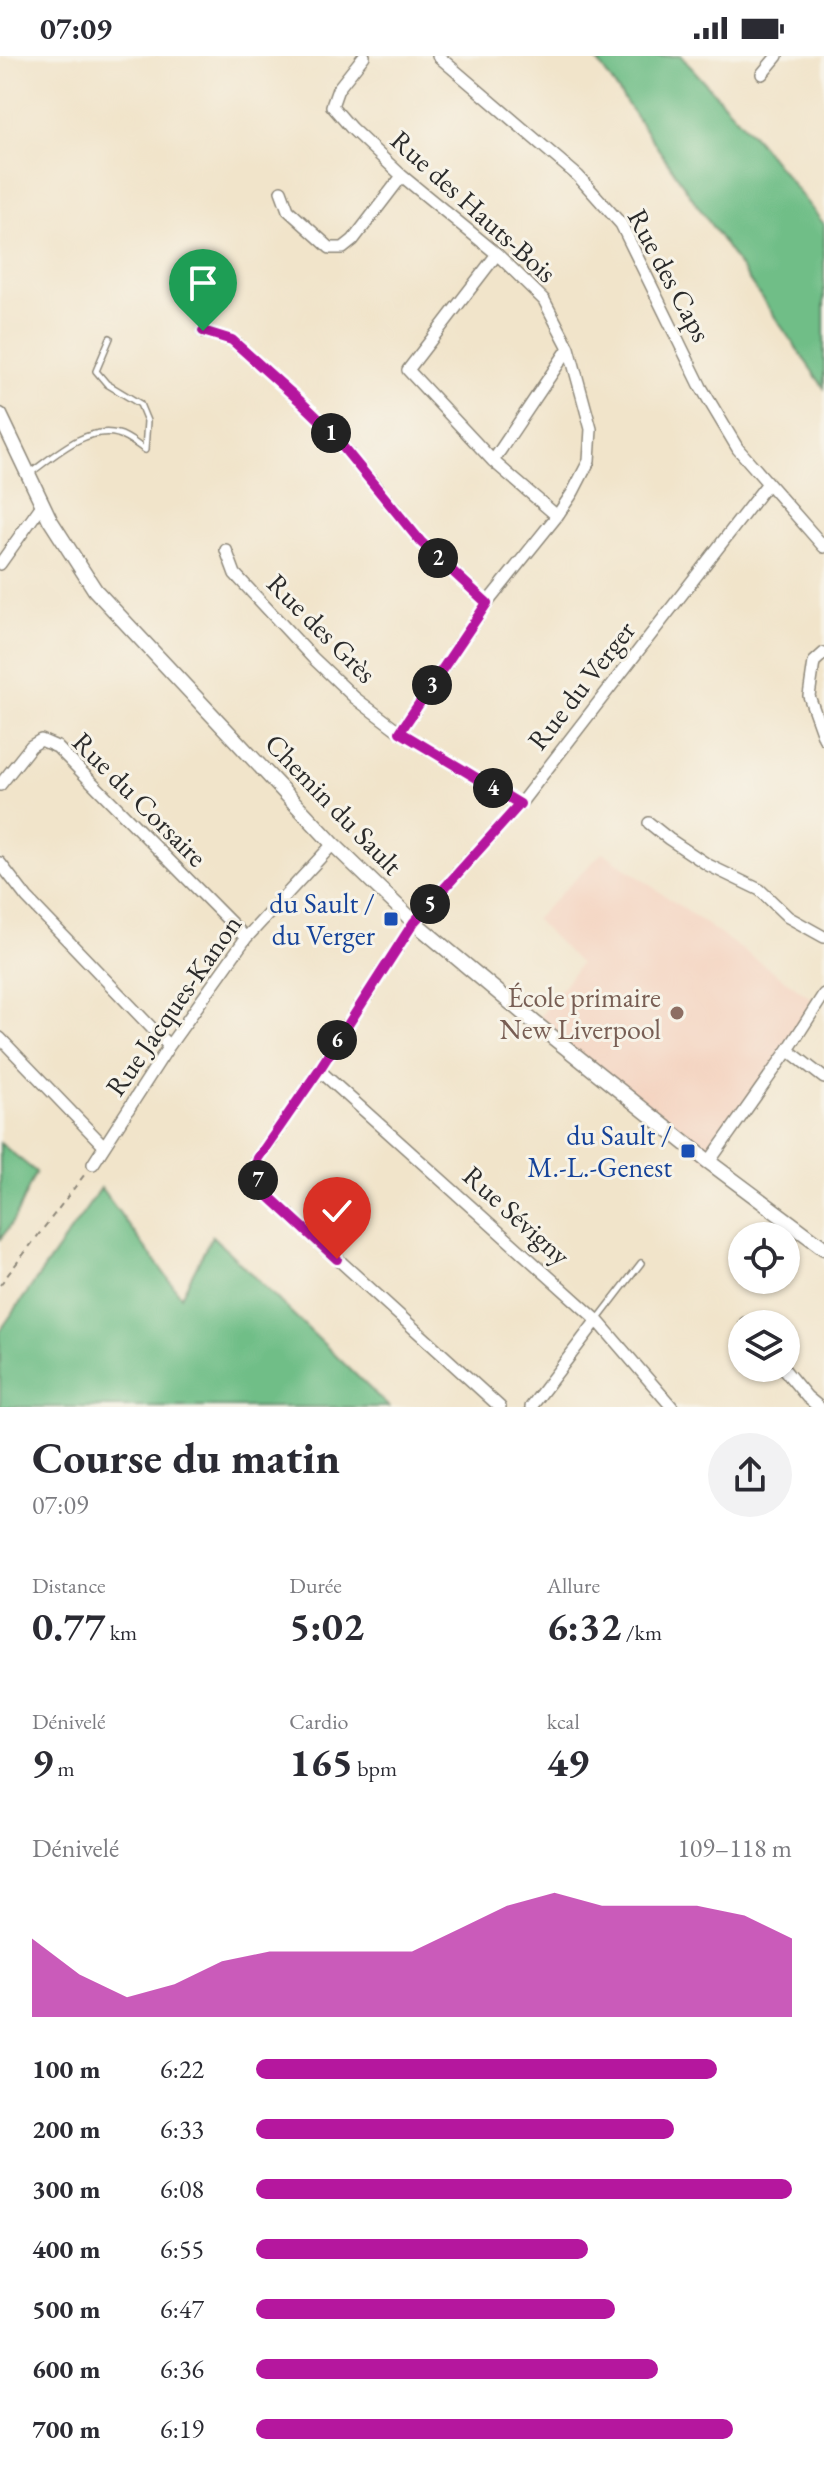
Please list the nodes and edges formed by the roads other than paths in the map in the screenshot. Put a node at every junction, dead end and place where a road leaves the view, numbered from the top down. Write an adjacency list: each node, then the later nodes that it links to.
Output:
1 (364, 56): 5 (street, Rue des Hauts-Bois)
2 (777, 56): 4 (street)
3 (445, 59): 14 (street, Rue des Caps)
4 (762, 74)
5 (402, 176): 6 (street); 7 (street, Rue des Hauts-Bois)
6 (281, 191)
7 (497, 254): 10 (street, Rue des Hauts-Bois); 12 (street)
8 (203, 331): 20 (street)
9 (110, 338): 13 (lane)
10 (569, 348): 12 (street); 16 (street, Rue des Hauts-Bois)
11 (0, 415): 13 (street, Chemin du Sault)
12 (493, 461): 16 (street)
13 (28, 475): 15 (street, Chemin du Sault)
14 (768, 483): 17 (street, Rue des Caps); 25 (street, Rue du Verger)
15 (42, 505): 19 (street); 27 (street, Chemin du Sault)
16 (557, 516): 20 (street, Rue des Hauts-Bois)
17 (824, 547)
18 (226, 550): 22 (street, Rue des Grès)
19 (0, 564)
20 (487, 603): 22 (street, Rue des Hauts-Bois)
21 (824, 653): 23 (street)
22 (400, 732): 25 (street, Rue des Grès)
23 (824, 738)
24 (0, 785): 31 (street, Rue du Corsaire)
25 (520, 804): 29 (street, Rue du Verger)
26 (649, 823): 30 (street)
27 (333, 844): 29 (street, Chemin du Sault); 31 (street, Rue Jacques-Kanon)
28 (0, 863): 34 (street)
29 (414, 922): 36 (street, Rue du Verger); 39 (street, Chemin du Sault)
30 (824, 937)
31 (246, 938): 34 (street, Rue Jacques-Kanon)
32 (824, 994): 35 (street)
33 (0, 1038): 38 (street)
34 (169, 1046): 38 (street, Rue Jacques-Kanon)
35 (788, 1050): 37 (street); 39 (street)
36 (319, 1070): 43 (street, Rue Sévigny); 45 (street, Rue du Verger)
37 (824, 1078)
38 (104, 1146): 40 (street, Rue Jacques-Kanon)
39 (709, 1162): 41 (street, Chemin du Sault)
40 (93, 1164)
41 (824, 1248)
42 (641, 1263): 43 (lane)
43 (597, 1320): 46 (street); 47 (street, Rue Sévigny)
44 (795, 1382): 48 (street)
45 (500, 1407)
46 (531, 1407)
47 (672, 1407)
48 (819, 1407)

